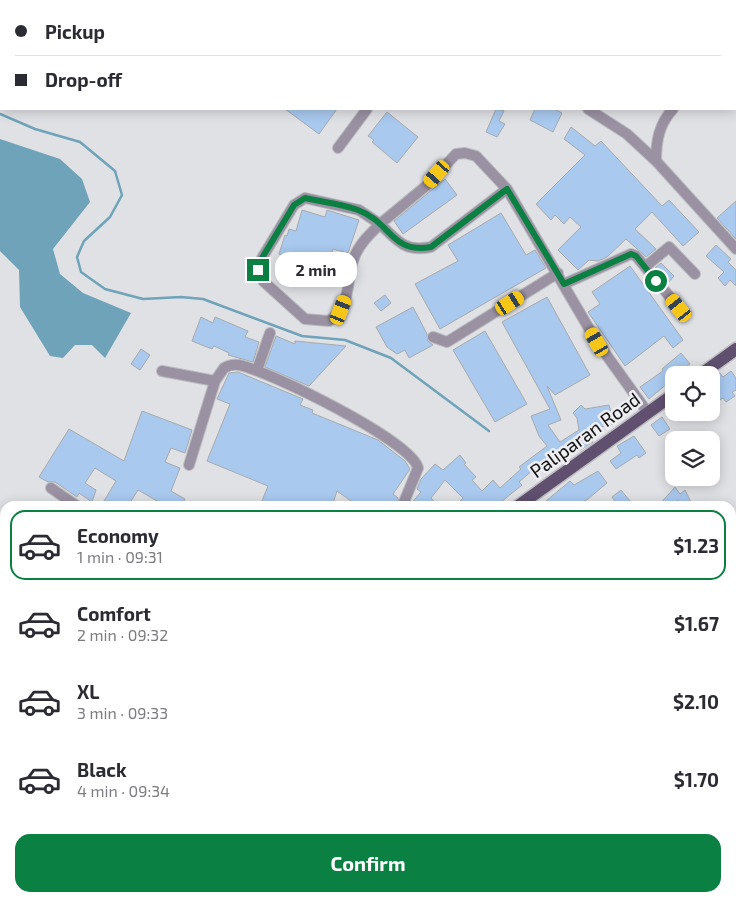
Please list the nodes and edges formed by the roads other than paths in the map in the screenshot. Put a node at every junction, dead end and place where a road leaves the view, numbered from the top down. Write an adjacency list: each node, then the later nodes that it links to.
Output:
1 (366, 110): 4 (street)
2 (590, 110): 5 (street)
3 (672, 110): 5 (street)
4 (338, 148)
5 (656, 161): 8 (street)
6 (507, 189): 7 (street); 7 (street); 10 (street)
7 (380, 224): 7 (street)
8 (736, 249)
9 (646, 268): 11 (street); 12 (street); 13 (street)
10 (558, 273): 12 (street); 15 (street)
11 (695, 274)
12 (564, 284): 22 (street)
13 (679, 308)
14 (270, 333): 18 (street)
15 (433, 337)
16 (736, 348): 17 (main road)
17 (712, 366)
18 (257, 370): 20 (street); 26 (street)
19 (162, 371): 20 (street)
20 (215, 381): 23 (street)
21 (665, 400): 22 (main road, Paliparan Road)
22 (648, 412): 27 (main road, Paliparan Road)
23 (190, 465)
24 (51, 488): 25 (street)
25 (70, 501)
26 (404, 501)
27 (525, 501)

